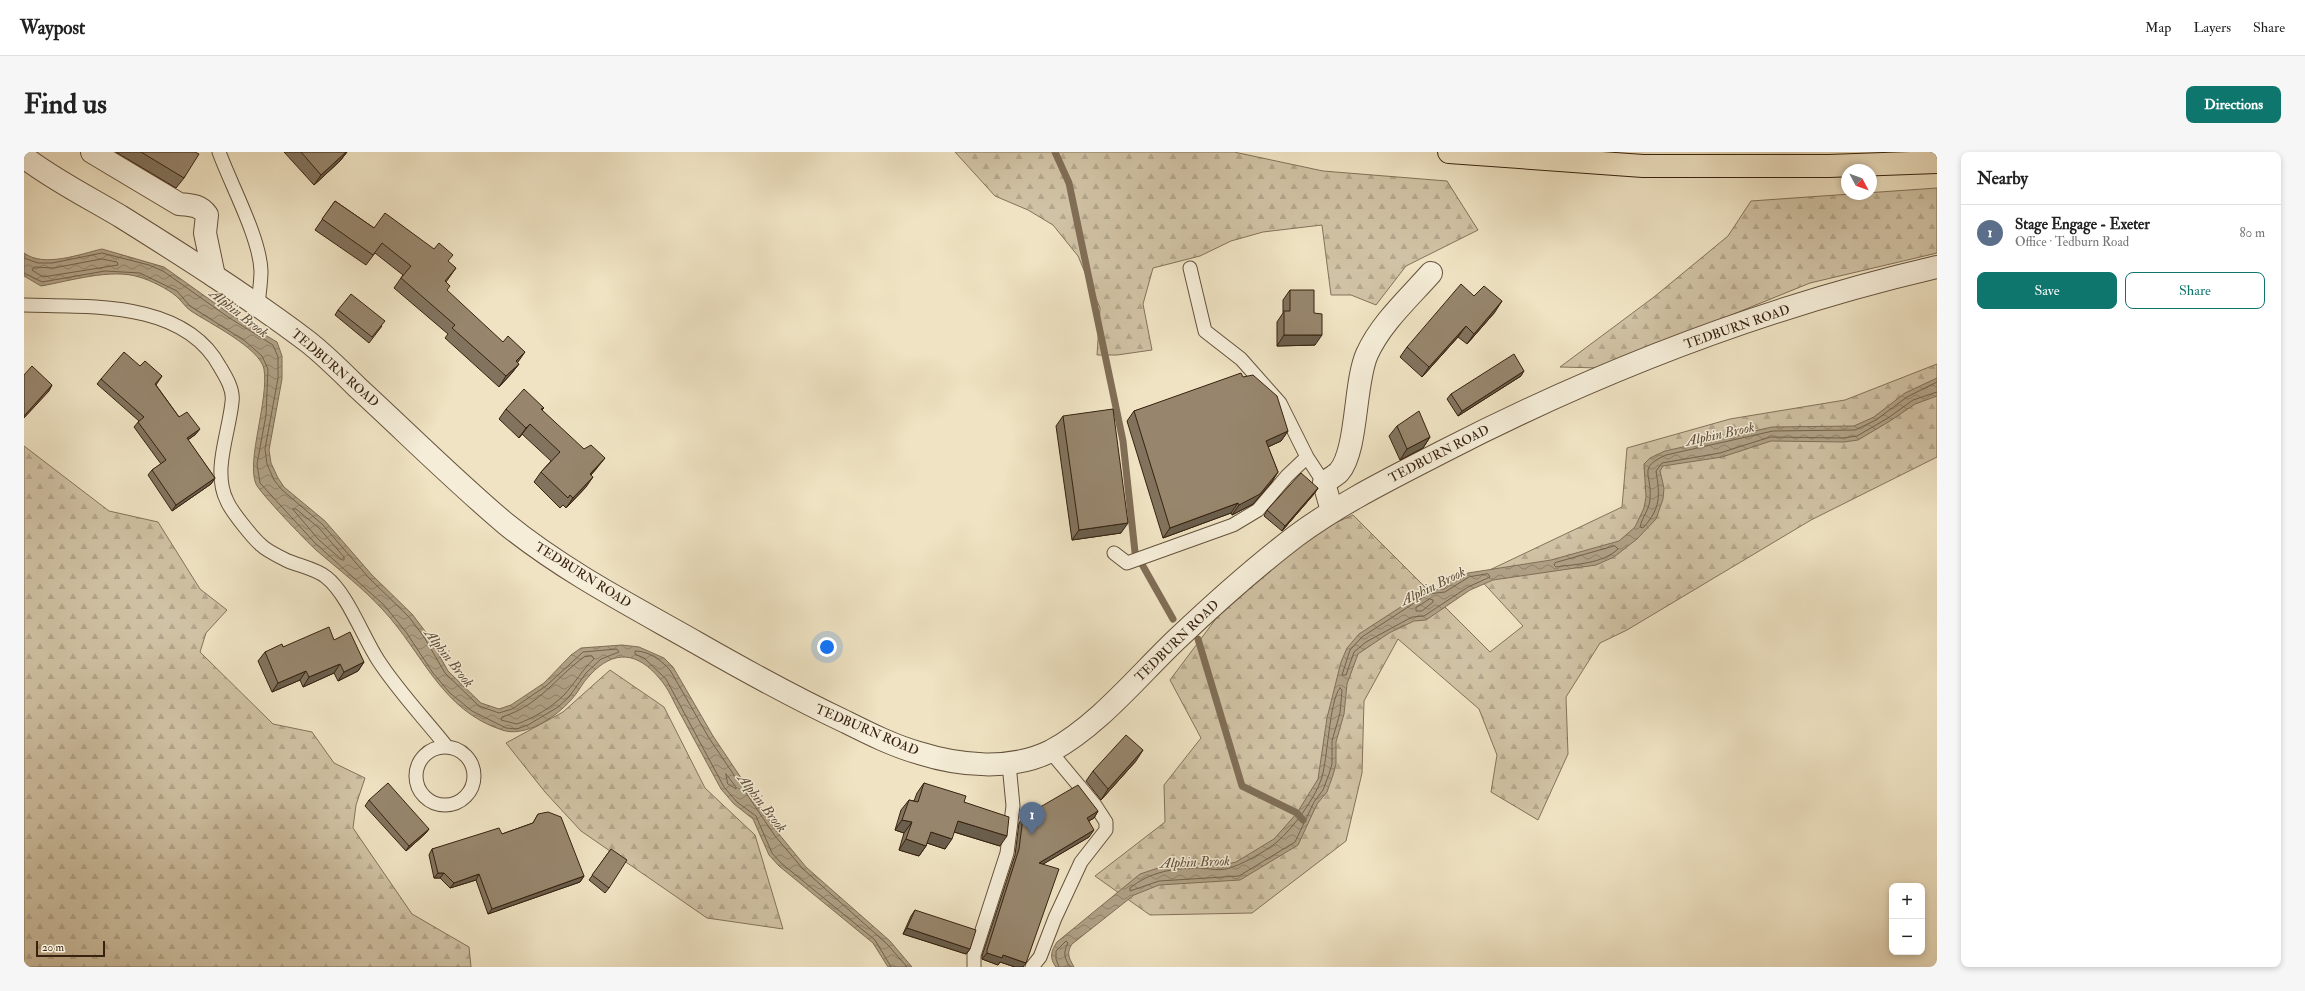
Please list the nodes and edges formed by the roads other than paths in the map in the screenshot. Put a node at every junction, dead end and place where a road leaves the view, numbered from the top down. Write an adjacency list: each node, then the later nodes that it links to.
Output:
1 (92, 152): 9 (street)
2 (219, 152): 11 (lane)
3 (1449, 152): 5 (highway)
4 (24, 157): 9 (street, TEDBURN ROAD)
5 (1937, 162)
6 (1937, 267): 14 (street, TEDBURN ROAD)
7 (1190, 268): 12 (lane)
8 (1431, 273): 13 (street)
9 (214, 276): 11 (street, TEDBURN ROAD)
10 (24, 305): 16 (lane)
11 (258, 305): 18 (street, TEDBURN ROAD)
12 (1308, 457): 13 (lane); 15 (lane)
13 (1324, 483): 14 (street)
14 (1332, 511): 17 (street, TEDBURN ROAD)
15 (1114, 553)
16 (447, 747): 16 (lane)
17 (1050, 751): 18 (street, TEDBURN ROAD); 20 (lane)
18 (1009, 764): 19 (lane)
19 (974, 967)
20 (1032, 967)

